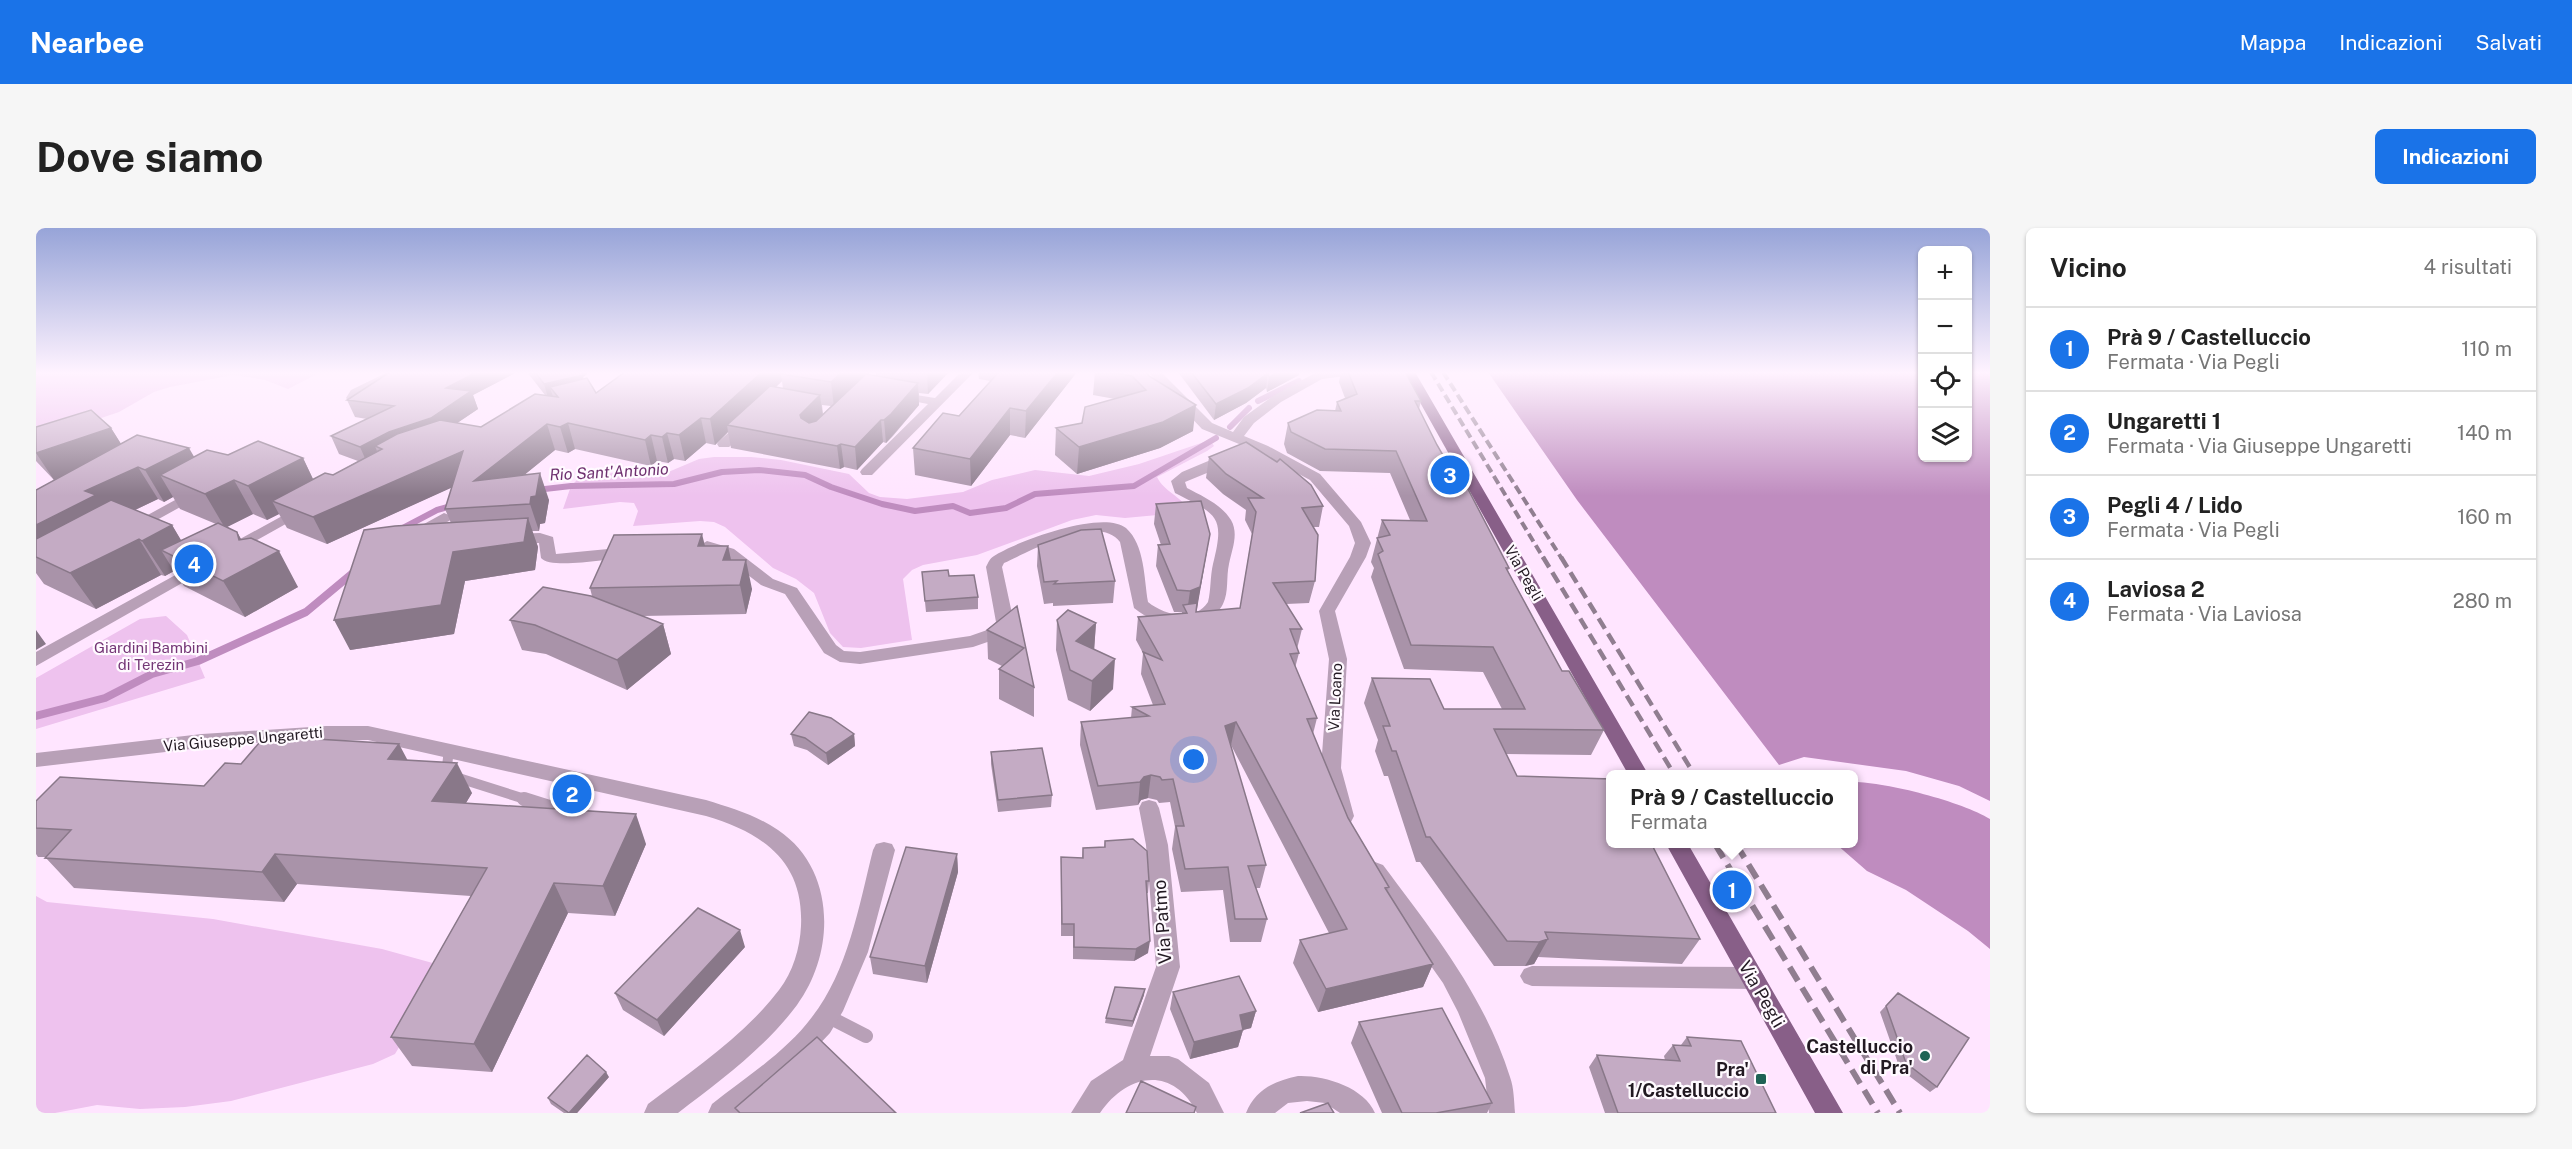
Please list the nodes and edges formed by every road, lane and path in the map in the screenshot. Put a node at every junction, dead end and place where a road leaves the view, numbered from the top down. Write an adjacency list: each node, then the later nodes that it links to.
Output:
1 (926, 413): 9 (street)
2 (1195, 413): 6 (street, Via Loano)
3 (1258, 413): 6 (street)
4 (1429, 413): 21 (main road, Via Pegli)
5 (756, 416): 7 (street)
6 (1236, 437): 8 (street, Via Loano)
7 (724, 444)
8 (1256, 446): 15 (street); 24 (street, Via Loano)
9 (867, 472)
10 (209, 485): 13 (street)
11 (314, 502): 18 (street)
12 (444, 518): 16 (street)
13 (117, 536)
14 (497, 540): 17 (street)
15 (688, 545)
16 (421, 546)
17 (642, 550)
18 (36, 660)
19 (449, 750): 20 (street, Via Giuseppe Ungaretti); 23 (lane); 33 (street, Via Giuseppe Ungaretti)
20 (36, 760)
21 (1636, 770)
22 (1149, 808): 32 (street, Via Patmo)
23 (565, 812)
24 (1351, 831)
25 (1680, 848): 29 (main road, Via Pegli)
26 (884, 850): 30 (street)
27 (1365, 855): 39 (street)
28 (1532, 976): 29 (street)
29 (1753, 978): 40 (main road, Via Pegli)
30 (826, 1016): 31 (lane); 34 (street)
31 (866, 1036)
32 (1133, 1068): 35 (street); 36 (street)
33 (657, 1113)
34 (721, 1113)
35 (1084, 1113)
36 (1211, 1113)
37 (1259, 1113): 38 (street)
38 (1362, 1113)
39 (1502, 1113)
40 (1830, 1113)

